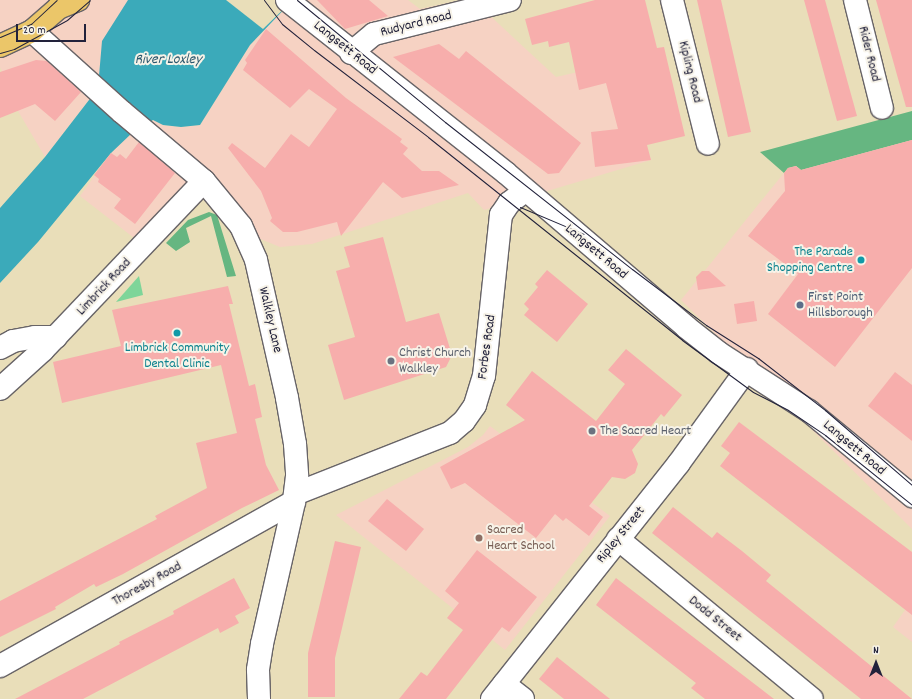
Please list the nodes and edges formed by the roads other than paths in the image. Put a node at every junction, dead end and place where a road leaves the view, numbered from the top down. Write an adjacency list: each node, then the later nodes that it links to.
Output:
1 (78, 0): 6 (main road)
2 (510, 0): 9 (street, Rudyard Road)
3 (672, 0): 11 (street, Kipling Road)
4 (855, 0): 10 (street, Rider Road)
5 (289, 1): 9 (street, Langsett Road)
6 (60, 4): 7 (main road)
7 (32, 31): 8 (main road); 12 (street, Walkley Lane)
8 (0, 46)
9 (351, 53): 13 (street, Langsett Road)
10 (882, 108)
11 (708, 144)
12 (204, 181): 14 (street, Limbrick Road); 19 (street, Walkley Lane)
13 (525, 191): 16 (street, Langsett Road); 19 (street, Forbes Road)
14 (56, 337): 15 (street); 17 (street, Limbrick Road)
15 (0, 348)
16 (747, 369): 18 (street, Langsett Road); 20 (street, Ripley Street)
17 (0, 389)
18 (912, 496)
19 (294, 498): 21 (street, Thoresby Road); 23 (street, Walkley Lane)
20 (618, 540): 22 (street, Ripley Street); 25 (street, Dodd Street)
21 (0, 666)
22 (498, 691): 24 (street)
23 (259, 699)
24 (523, 699)
25 (812, 699)

